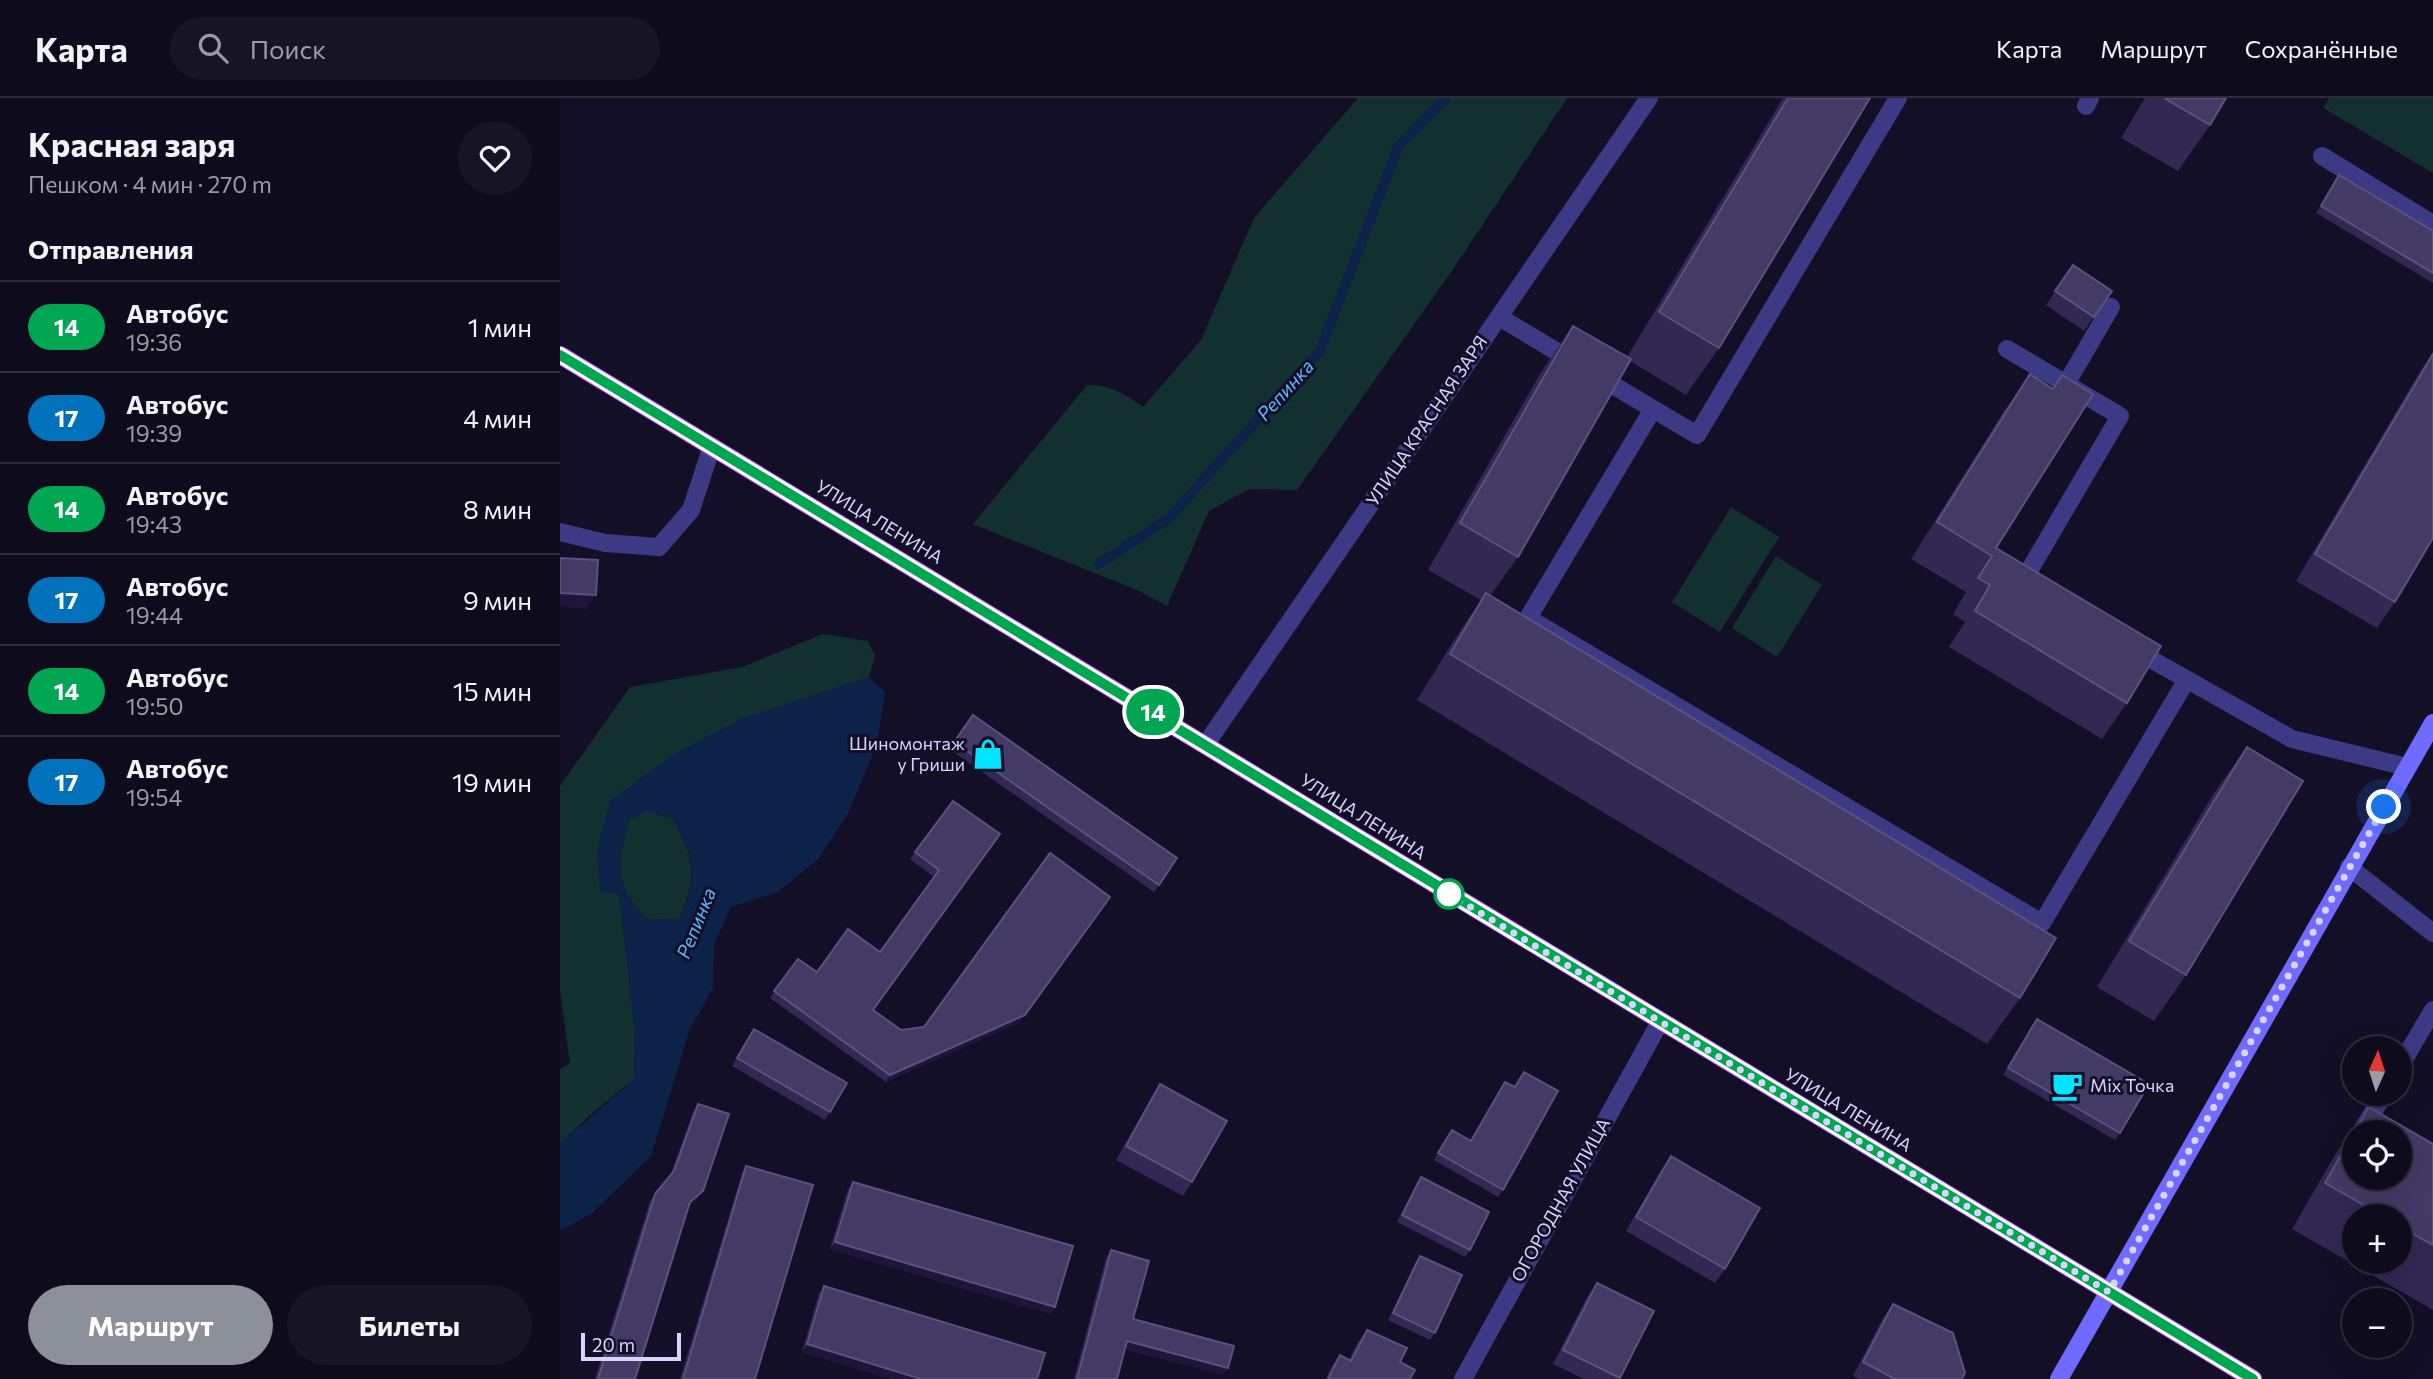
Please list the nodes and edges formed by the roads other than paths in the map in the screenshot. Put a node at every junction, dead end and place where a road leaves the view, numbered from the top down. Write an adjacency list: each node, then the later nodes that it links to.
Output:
1 (1649, 98): 6 (street, УЛИЦА КРАСНАЯ ЗАРЯ)
2 (1898, 98): 10 (street)
3 (2322, 156): 4 (street)
4 (2433, 224)
5 (2111, 307): 9 (street)
6 (1499, 317): 10 (street); 17 (street, УЛИЦА КРАСНАЯ ЗАРЯ)
7 (2007, 349): 9 (street)
8 (560, 355): 11 (main road, УЛИЦА ЛЕНИНА)
9 (2066, 384): 13 (street)
10 (1653, 409): 15 (street)
11 (712, 446): 12 (street); 17 (main road, УЛИЦА ЛЕНИНА)
12 (560, 532)
13 (2046, 596)
14 (2116, 638): 15 (street)
15 (2186, 681): 18 (street)
16 (2433, 723): 18 (street)
17 (1206, 744): 22 (main road, УЛИЦА ЛЕНИНА)
18 (2407, 767): 19 (street)
19 (2349, 867): 20 (street); 24 (street)
20 (2433, 933)
21 (2433, 1010): 23 (street)
22 (1660, 1022): 24 (main road, УЛИЦА ЛЕНИНА); 25 (street, ОГОРОДНАЯ УЛИЦА)
23 (2412, 1046)
24 (2109, 1292): 26 (street); 27 (main road, УЛИЦА ЛЕНИНА)
25 (1463, 1379)
26 (2059, 1379)
27 (2253, 1379)

